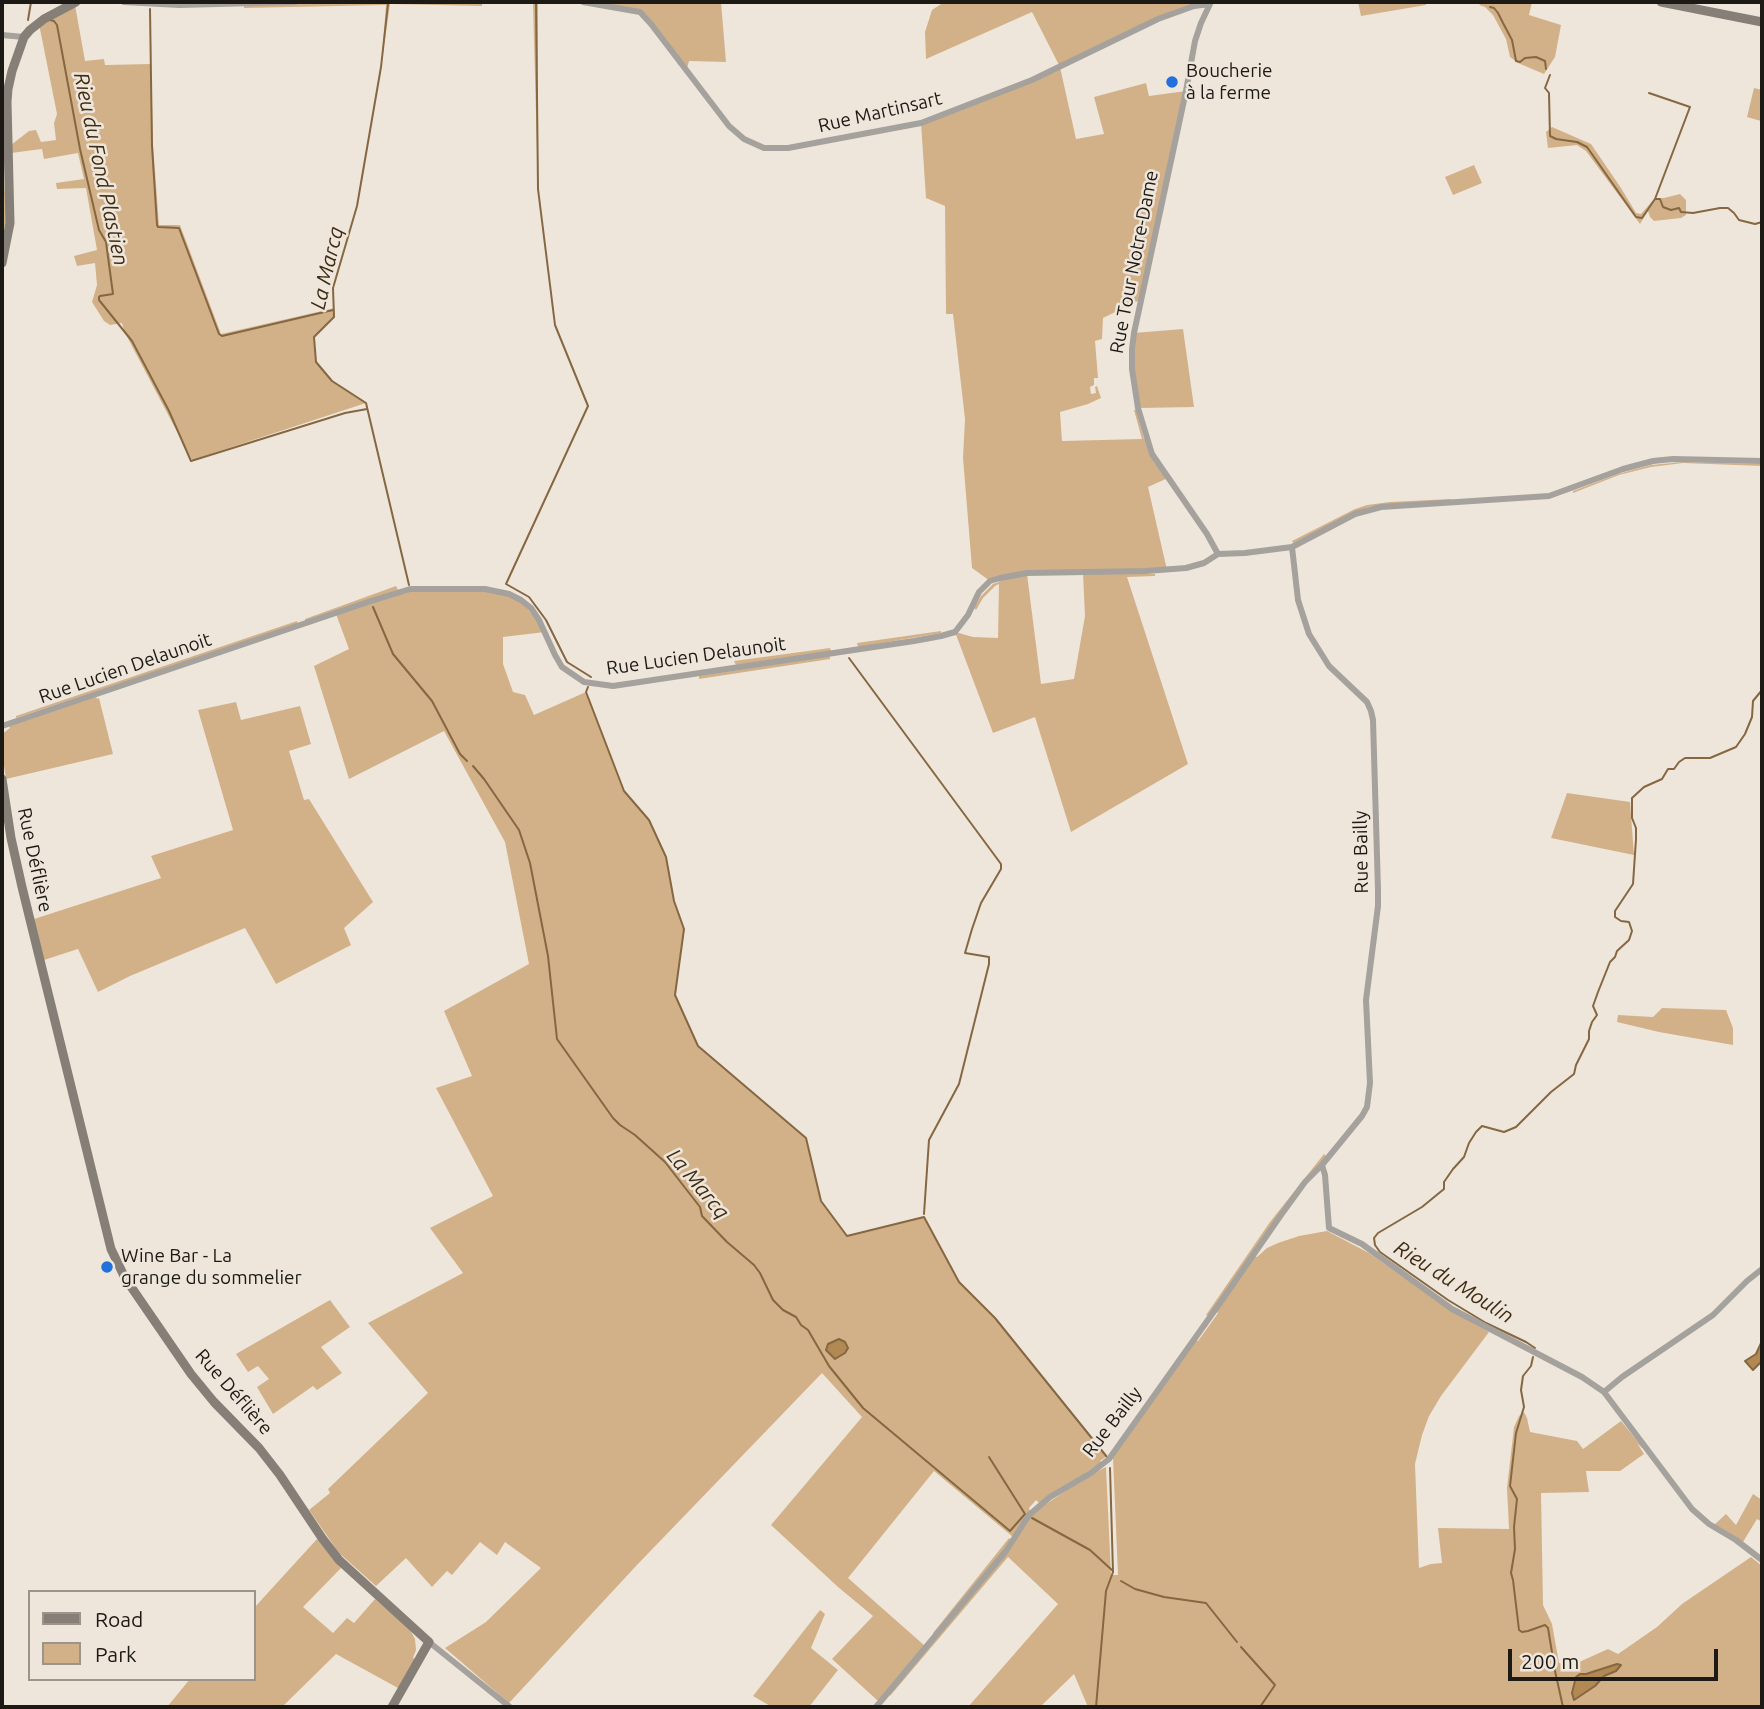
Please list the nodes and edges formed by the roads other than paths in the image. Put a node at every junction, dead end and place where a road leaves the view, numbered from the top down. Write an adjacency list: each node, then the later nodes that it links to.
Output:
1 (76, 2): 12 (street)
2 (124, 2): 3 (street)
3 (295, 2)
4 (583, 2): 9 (street)
5 (640, 2): 9 (street)
6 (1661, 2): 8 (street)
7 (1211, 3): 9 (street, Rue Martinsart); 16 (street, Rue Tour Notre-Dame)
8 (1692, 6): 10 (street)
9 (640, 12)
10 (1762, 22)
11 (2, 35): 12 (street)
12 (24, 37): 13 (street)
13 (2, 263)
14 (1762, 461): 15 (street)
15 (1292, 547): 16 (street); 19 (street, Rue Bailly)
16 (1218, 554): 17 (street, Rue Lucien Delaunoit)
17 (2, 726)
18 (2, 779): 23 (street, Rue Déflière)
19 (1322, 1165): 21 (street); 26 (street, Rue Bailly)
20 (1762, 1269): 21 (street)
21 (1604, 1392): 22 (street)
22 (1762, 1560)
23 (429, 1642): 24 (street); 25 (street, Rue Déflière)
24 (392, 1707)
25 (510, 1707)
26 (876, 1707)

